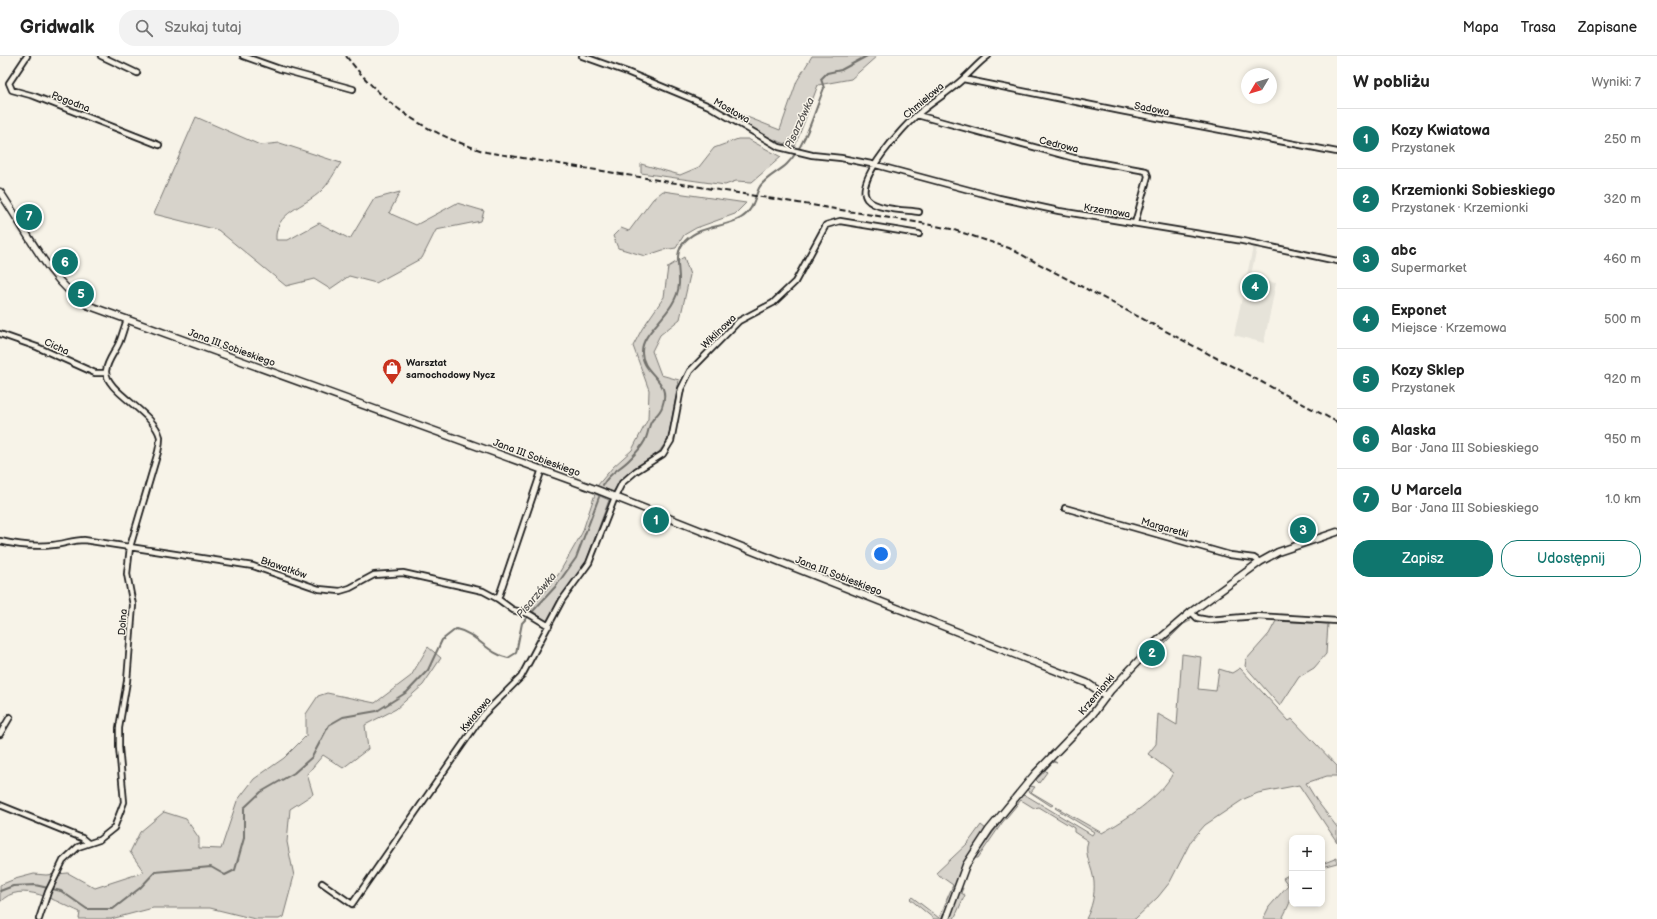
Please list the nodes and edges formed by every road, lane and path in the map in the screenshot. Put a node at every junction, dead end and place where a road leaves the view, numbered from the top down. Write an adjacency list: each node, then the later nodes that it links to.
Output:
1 (26, 56): 10 (street, Pogodna)
2 (101, 56): 6 (street)
3 (243, 56): 8 (street)
4 (582, 56): 12 (street, Mostowa)
5 (988, 56): 7 (street, Chmielowa)
6 (137, 73)
7 (963, 79): 9 (street, Chmielowa); 11 (street, Sadowa)
8 (354, 89)
9 (917, 115): 12 (street, Chmielowa); 15 (street, Cedrowa)
10 (159, 145)
11 (1337, 152)
12 (876, 164): 14 (street); 15 (street, Krzemowa)
13 (0, 192): 18 (street, Jana III Sobieskiego)
14 (919, 212)
15 (1135, 224): 17 (street, Krzemowa)
16 (919, 234): 22 (street, Wiklinowa)
17 (1337, 261)
18 (127, 320): 20 (street); 21 (street, Jana III Sobieskiego)
19 (0, 334): 20 (street, Cicha)
20 (106, 373): 26 (street, Dolna)
21 (542, 469): 22 (street, Jana III Sobieskiego); 28 (street)
22 (615, 497): 31 (street, Kwiatowa); 32 (street, Jana III Sobieskiego)
23 (1065, 508): 27 (street, Margaretki)
24 (1337, 532): 27 (street, Krzemionki)
25 (0, 541): 26 (street, Bławatków)
26 (130, 547): 28 (street, Bławatków); 36 (street, Dolna)
27 (1260, 562): 29 (street, Krzemionki)
28 (498, 599): 31 (street, Bławatków)
29 (1191, 612): 30 (street); 32 (street, Krzemionki)
30 (1337, 621)
31 (549, 626): 37 (street, Kwiatowa)
32 (1106, 696): 39 (street, Krzemionki)
33 (10, 717): 34 (street)
34 (0, 734)
35 (0, 805): 36 (street)
36 (88, 843): 38 (street, Dolna)
37 (322, 883)
38 (39, 919)
39 (946, 919)

